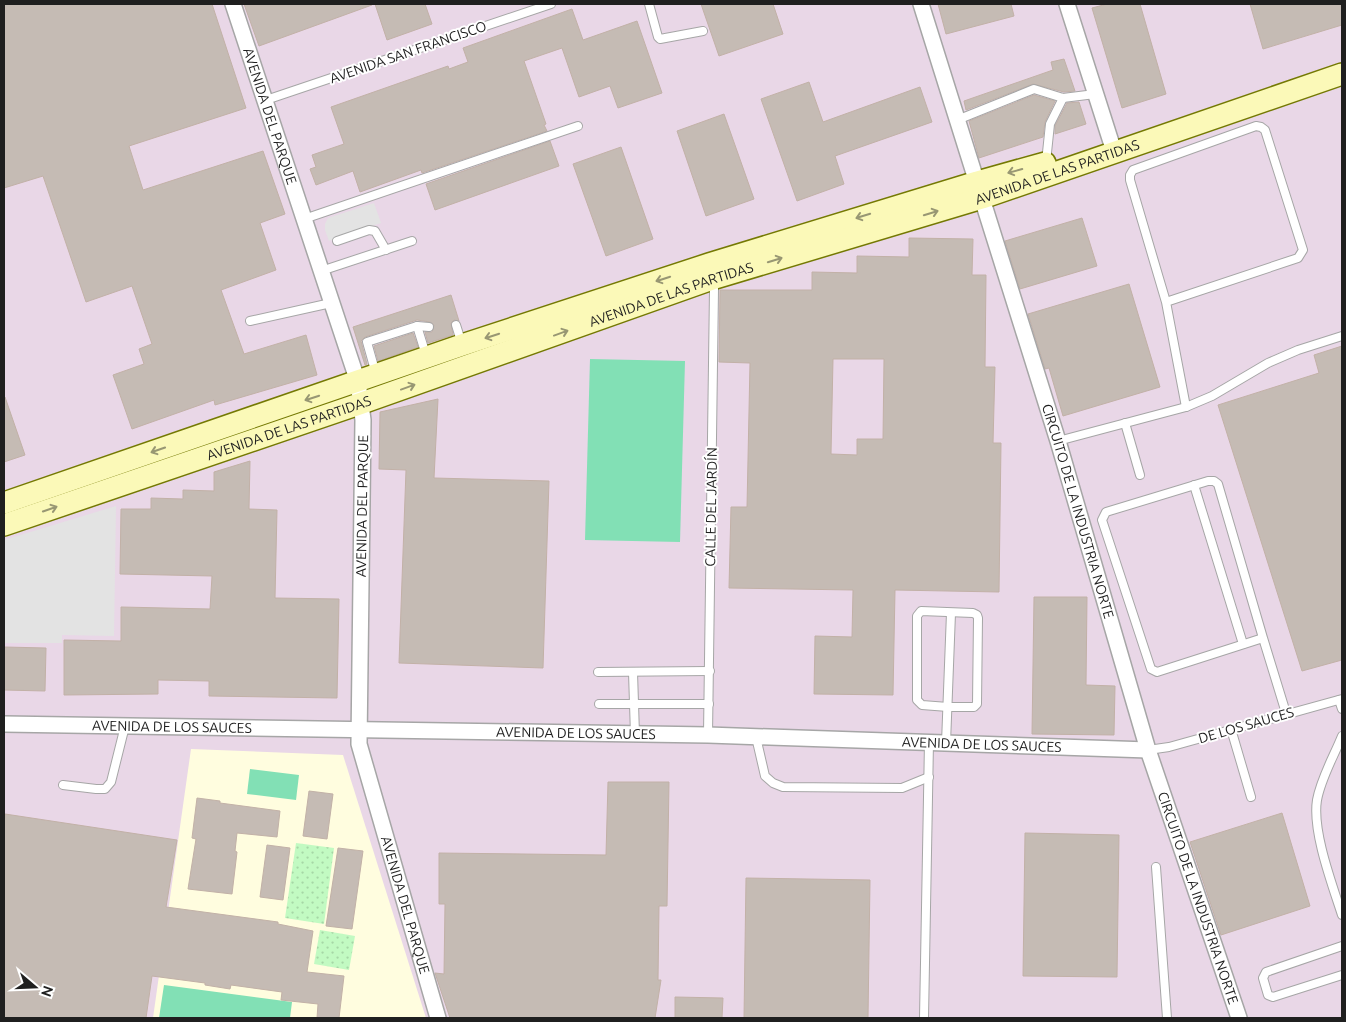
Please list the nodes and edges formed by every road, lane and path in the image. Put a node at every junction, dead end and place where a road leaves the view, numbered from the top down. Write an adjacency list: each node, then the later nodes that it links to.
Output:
1 (234, 4): 11 (street, AVENIDA DEL PARQUE)
2 (551, 4): 11 (lane, AVENIDA SAN FRANCISCO)
3 (648, 4): 6 (lane)
4 (921, 4): 12 (street, CIRCUITO DE LA INDUSTRIA NORTE)
5 (1067, 4): 9 (street)
6 (703, 31)
7 (1342, 59): 14 (main road, AVENIDA DE LAS PARTIDAS)
8 (1342, 74): 16 (main road, AVENIDA DE LAS PARTIDAS)
9 (1095, 94): 10 (lane); 14 (street)
10 (1063, 98): 12 (lane); 15 (lane)
11 (266, 100): 17 (street, AVENIDA DEL PARQUE)
12 (957, 120): 16 (street, CIRCUITO DE LA INDUSTRIA NORTE)
13 (578, 126): 17 (lane)
14 (1111, 142): 15 (main road, AVENIDA DE LAS PARTIDAS)
15 (1046, 162): 16 (main road, AVENIDA DE LAS PARTIDAS, one-way to 16)
16 (979, 190): 22 (main road, AVENIDA DE LAS PARTIDAS, one-way to 16); 30 (main road, AVENIDA DE LAS PARTIDAS, one-way to 30); 36 (street, CIRCUITO DE LA INDUSTRIA NORTE)
17 (304, 219): 21 (street, AVENIDA DEL PARQUE)
18 (412, 241): 20 (lane)
19 (337, 242): 20 (lane)
20 (386, 250): 21 (lane)
21 (321, 271): 24 (street, AVENIDA DEL PARQUE)
22 (712, 279): 33 (main road, AVENIDA DE LAS PARTIDAS, one-way to 22); 44 (lane, CALLE DEL JARDÍN)
23 (1166, 302): 23 (lane); 34 (lane)
24 (331, 303): 25 (lane); 32 (street, AVENIDA DEL PARQUE)
25 (250, 321)
26 (456, 325): 30 (lane)
27 (417, 326): 28 (lane); 31 (lane); 32 (lane)
28 (429, 327)
29 (1342, 336): 34 (lane)
30 (462, 346): 31 (main road, AVENIDA DE LAS PARTIDAS)
31 (428, 358): 32 (main road, AVENIDA DE LAS PARTIDAS)
32 (367, 379): 33 (street, AVENIDA DEL PARQUE); 39 (main road, AVENIDA DE LAS PARTIDAS, one-way to 39)
33 (362, 403): 40 (main road, AVENIDA DE LAS PARTIDAS, one-way to 33); 56 (street, AVENIDA DEL PARQUE)
34 (1186, 408): 35 (lane)
35 (1125, 423): 36 (lane); 37 (lane)
36 (1058, 441): 64 (street, CIRCUITO DE LA INDUSTRIA NORTE)
37 (1140, 475)
38 (1194, 485): 42 (lane); 43 (lane); 43 (lane)
39 (4, 503)
40 (4, 525)
41 (950, 612): 51 (lane); 51 (lane); 51 (lane)
42 (1263, 638): 43 (lane); 53 (lane)
43 (1243, 644)
44 (710, 671): 46 (lane); 50 (lane, CALLE DEL JARDÍN)
45 (598, 672): 46 (lane)
46 (633, 672): 49 (lane)
47 (1341, 699): 52 (lane); 53 (lane, DE LOS SAUCES)
48 (598, 704): 49 (lane)
49 (634, 704): 50 (lane); 58 (lane)
50 (709, 704): 59 (lane, CALLE DEL JARDÍN)
51 (948, 707): 63 (lane)
52 (1342, 710)
53 (1286, 713): 57 (lane, DE LOS SAUCES)
54 (4, 724): 55 (street, AVENIDA DE LOS SAUCES)
55 (126, 726): 56 (street, AVENIDA DE LOS SAUCES); 66 (lane)
56 (359, 730): 58 (street, AVENIDA DE LOS SAUCES); 72 (street, AVENIDA DEL PARQUE)
57 (1231, 730): 64 (lane, DE LOS SAUCES); 67 (lane)
58 (635, 735): 59 (street, AVENIDA DE LOS SAUCES)
59 (708, 735): 61 (street, AVENIDA DE LOS SAUCES)
60 (1342, 736): 69 (lane)
61 (756, 738): 62 (street, AVENIDA DE LOS SAUCES); 65 (lane)
62 (929, 742): 63 (street, AVENIDA DE LOS SAUCES); 65 (lane)
63 (946, 743): 64 (street, AVENIDA DE LOS SAUCES)
64 (1148, 750): 75 (street, CIRCUITO DE LA INDUSTRIA NORTE)
65 (928, 777): 73 (lane)
66 (63, 785)
67 (1251, 797)
68 (1156, 867): 74 (lane)
69 (1342, 915)
70 (1342, 946): 71 (lane)
71 (1342, 975)
72 (438, 1018)
73 (924, 1018)
74 (1167, 1018)
75 (1239, 1018)

